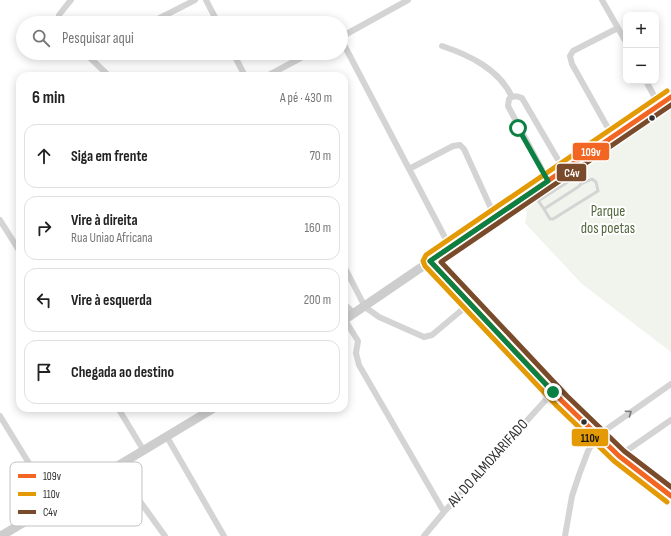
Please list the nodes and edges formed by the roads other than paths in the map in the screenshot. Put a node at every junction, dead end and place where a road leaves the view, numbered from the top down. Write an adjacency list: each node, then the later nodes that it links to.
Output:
1 (71, 0): 6 (street)
2 (195, 0): 7 (street)
3 (206, 0): 8 (street)
4 (408, 0): 10 (street)
5 (602, 0): 9 (street)
6 (59, 16)
7 (164, 16)
8 (214, 16)
9 (618, 28): 11 (street); 24 (street)
10 (348, 34)
11 (623, 37)
12 (442, 46): 21 (street)
13 (348, 51): 26 (street)
14 (94, 60): 17 (street)
15 (237, 60): 18 (street)
16 (297, 60): 19 (street)
17 (105, 72)
18 (243, 72)
19 (274, 72)
20 (648, 84): 23 (street)
21 (512, 97): 27 (street); 29 (street)
22 (671, 97): 23 (main road)
23 (659, 105): 24 (main road)
24 (613, 136): 25 (main road)
25 (572, 165): 27 (main road); 28 (lane)
26 (409, 169): 34 (street); 37 (street)
27 (564, 170): 29 (main road)
28 (577, 176): 30 (lane); 32 (lane)
29 (548, 181): 31 (main road)
30 (581, 184): 33 (lane); 33 (lane)
31 (532, 192): 32 (lane); 34 (main road)
32 (538, 201): 33 (lane)
33 (544, 209)
34 (495, 217): 37 (main road)
35 (0, 220): 36 (street)
36 (16, 246)
37 (450, 246): 38 (main road)
38 (430, 261): 40 (street); 41 (main road)
39 (348, 274): 41 (street)
40 (469, 304): 41 (street); 47 (street)
41 (365, 307): 43 (main road)
42 (348, 308): 43 (street)
43 (354, 314): 44 (main road)
44 (348, 318)
45 (348, 326): 60 (street)
46 (671, 384): 52 (street, one-way to 46)
47 (553, 392): 52 (street); 60 (street, AV. DO ALMOXARIFADO)
48 (120, 412): 54 (street)
49 (208, 412): 53 (main road)
50 (0, 416): 56 (street)
51 (671, 420): 55 (street)
52 (597, 436): 55 (street); 66 (street)
53 (167, 437): 54 (main road); 64 (street)
54 (144, 451): 57 (main road)
55 (619, 456): 58 (street)
56 (28, 462)
57 (126, 462)
58 (671, 496)
59 (142, 504): 63 (street)
60 (444, 512): 65 (street, AV. DO ALMOXARIFADO)
61 (18, 526): 62 (main road)
62 (1, 536)
63 (165, 536)
64 (224, 536)
65 (424, 536)
66 (565, 536)

